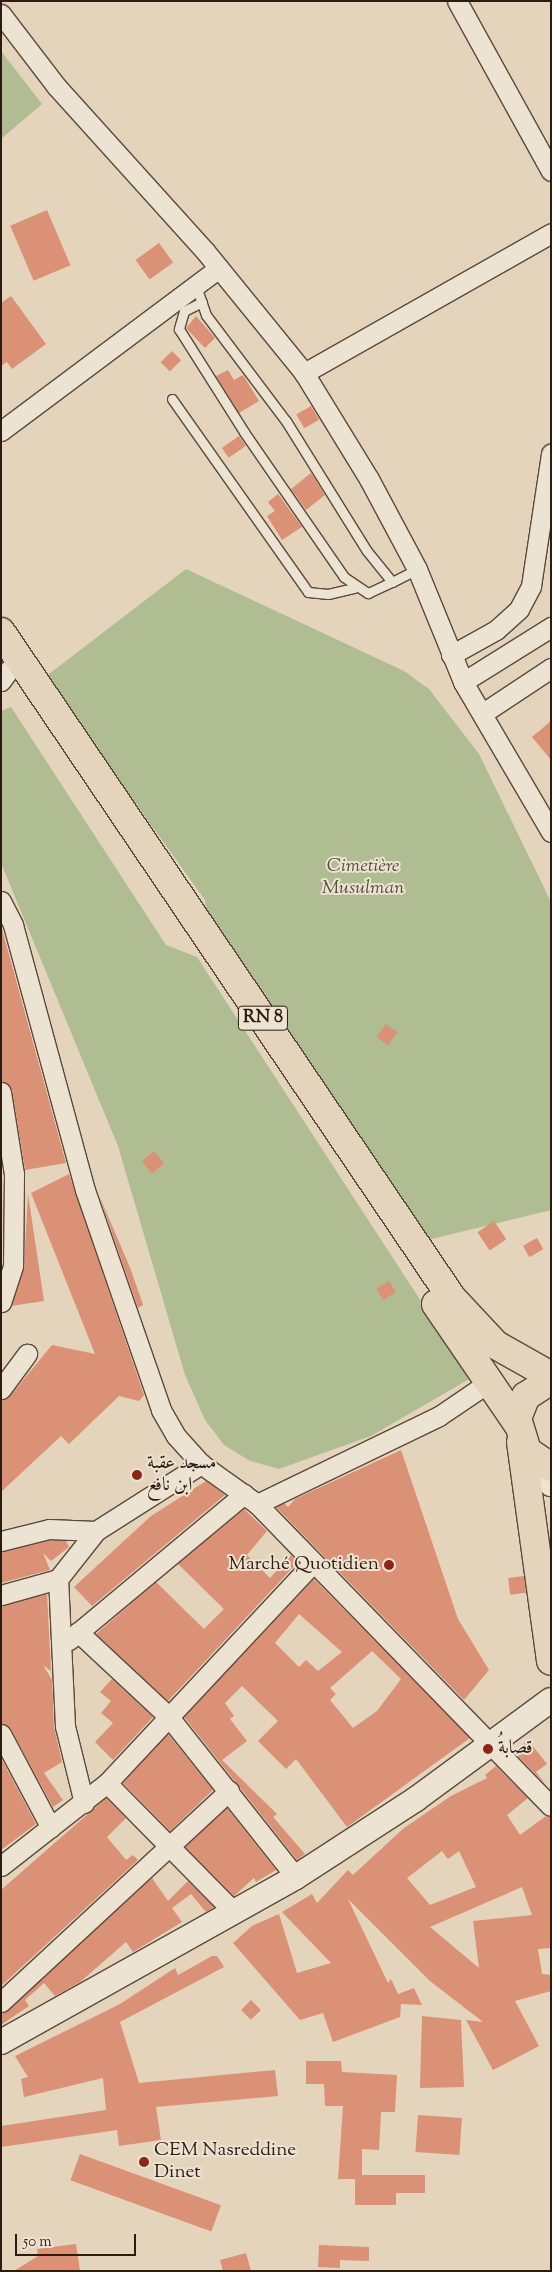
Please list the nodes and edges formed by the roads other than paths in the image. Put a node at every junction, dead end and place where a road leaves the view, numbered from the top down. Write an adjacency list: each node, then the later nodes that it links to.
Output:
1 (457, 1): 3 (street)
2 (1, 14): 5 (street)
3 (551, 171)
4 (551, 233): 7 (street)
5 (219, 268): 6 (street); 7 (street)
6 (199, 294): 9 (street); 12 (lane); 13 (lane)
7 (304, 373): 11 (street)
8 (172, 399): 13 (lane)
9 (1, 432)
10 (551, 453): 16 (street)
11 (417, 569): 12 (lane); 16 (street)
12 (392, 582): 13 (lane)
13 (355, 588)
14 (551, 627): 19 (street)
15 (1, 632): 26 (main road, RN 8)
16 (451, 655): 19 (street)
17 (551, 668): 20 (street)
18 (4, 670): 27 (main road, RN 8)
19 (463, 682): 20 (street)
20 (483, 713): 21 (street)
21 (551, 832)
22 (1, 901): 30 (street)
23 (1, 1092): 24 (street)
24 (1, 1302)
25 (27, 1354): 28 (street)
26 (551, 1378): 29 (main road)
27 (489, 1382): 29 (main road, RN 8); 33 (street)
28 (1, 1389)
29 (522, 1439): 31 (main road); 32 (street); 41 (main road)
30 (201, 1464): 33 (street); 34 (street)
31 (551, 1467)
32 (551, 1484)
33 (251, 1499): 36 (street); 39 (street)
34 (96, 1531): 35 (street); 37 (street)
35 (1, 1541)
36 (313, 1563): 43 (street); 45 (street)
37 (58, 1578): 38 (street); 40 (street)
38 (1, 1595)
39 (78, 1632): 40 (street); 43 (street)
40 (61, 1647): 48 (street)
41 (551, 1661)
42 (551, 1700): 45 (street)
43 (169, 1717): 46 (street); 47 (street)
44 (1, 1734): 50 (street)
45 (489, 1748): 49 (street); 53 (street)
46 (107, 1783): 48 (street); 51 (street)
47 (228, 1791): 51 (street); 53 (street)
48 (84, 1803): 50 (street)
49 (551, 1806)
50 (52, 1828): 52 (street)
51 (173, 1846): 54 (street); 55 (street)
52 (1, 1866)
53 (296, 1877): 54 (street)
54 (235, 1913): 56 (street)
55 (1, 2002)
56 (1, 2042)

